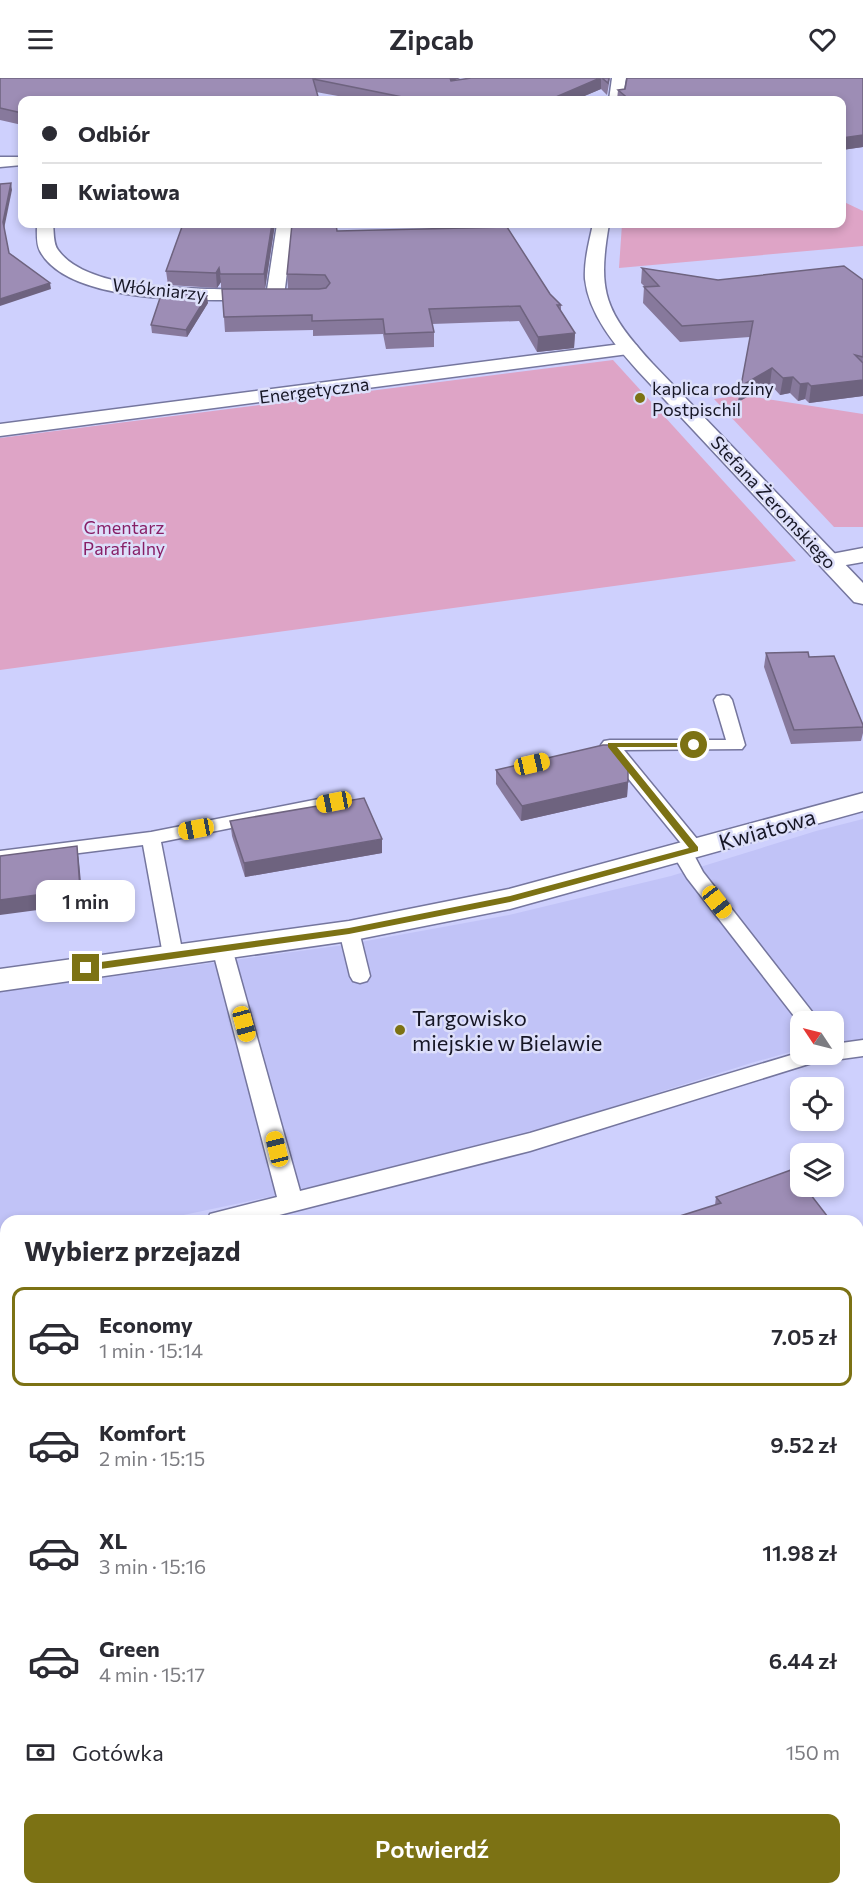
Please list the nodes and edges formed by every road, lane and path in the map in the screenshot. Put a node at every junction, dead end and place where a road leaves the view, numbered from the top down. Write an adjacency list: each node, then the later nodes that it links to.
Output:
1 (619, 78): 2 (street)
2 (617, 96)
3 (18, 160): 4 (street)
4 (0, 162)
5 (44, 228): 8 (street, Włókniarzy)
6 (284, 228): 8 (street)
7 (600, 228): 10 (street, Stefana Żeromskiego)
8 (275, 296): 9 (street, Włókniarzy)
9 (297, 296)
10 (629, 349): 11 (street, Energetyczna); 13 (street, Stefana Żeromskiego)
11 (0, 430)
12 (863, 555): 13 (street)
13 (828, 561): 14 (street, Stefana Żeromskiego)
14 (863, 597)
15 (723, 700): 16 (lane)
16 (611, 745): 17 (lane); 21 (lane)
17 (589, 750)
18 (334, 802): 20 (lane)
19 (863, 802): 21 (street, Kwiatowa)
20 (151, 838): 22 (lane); 25 (lane)
21 (688, 851): 23 (street, Kwiatowa); 28 (lane)
22 (0, 857)
23 (349, 931): 24 (street, Kwiatowa); 26 (lane)
24 (222, 948): 25 (street, Kwiatowa); 32 (lane)
25 (173, 955): 27 (street, Kwiatowa)
26 (360, 976)
27 (0, 980)
28 (801, 1011)
29 (863, 1048): 30 (lane)
30 (844, 1051)
31 (790, 1063): 32 (lane)
32 (291, 1203): 33 (lane)
33 (243, 1215)

